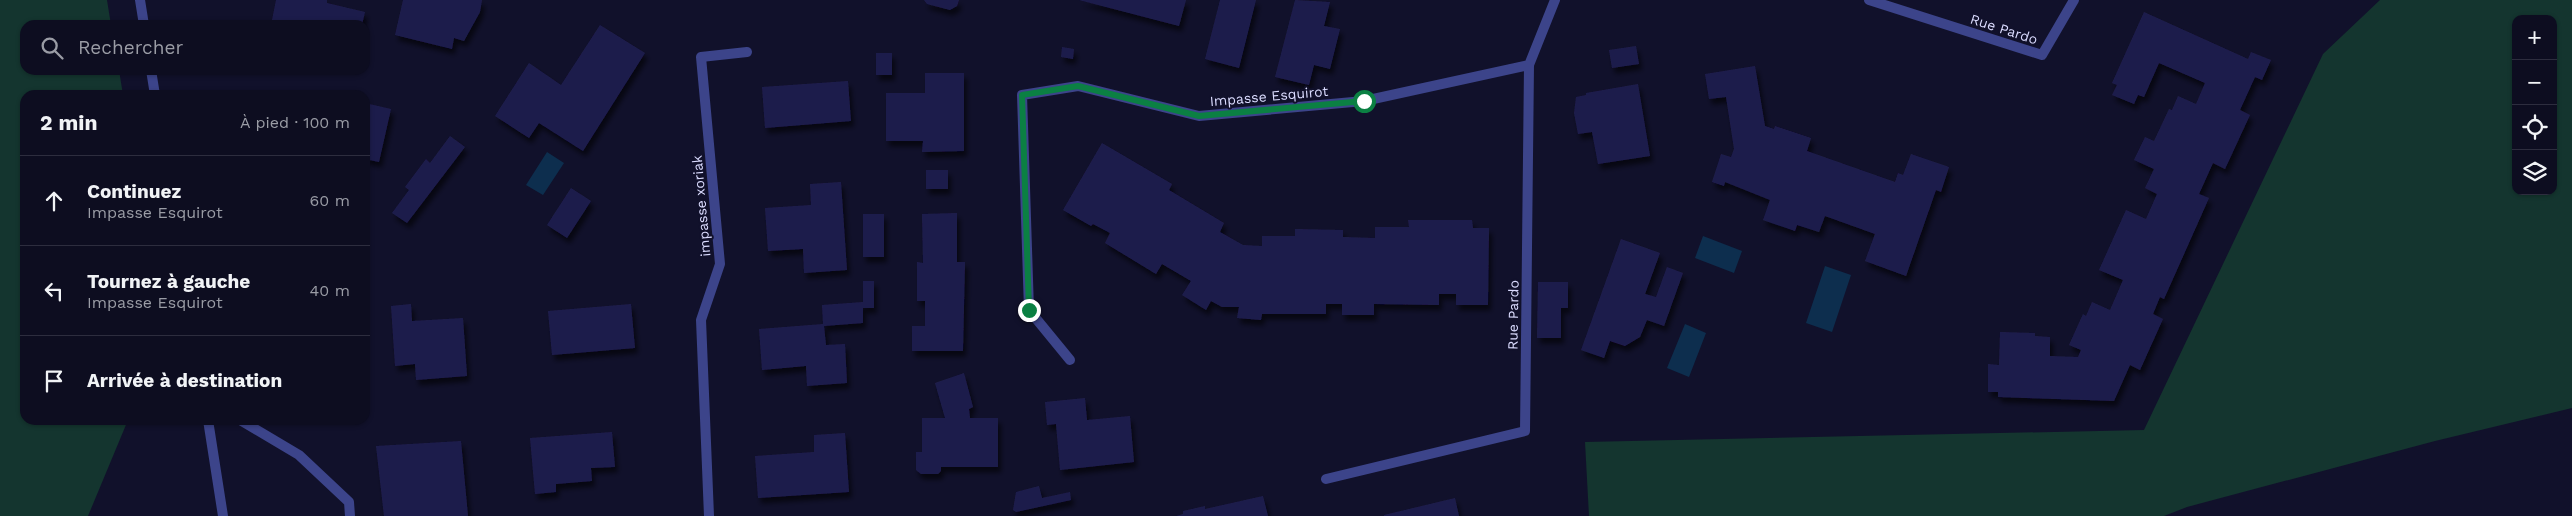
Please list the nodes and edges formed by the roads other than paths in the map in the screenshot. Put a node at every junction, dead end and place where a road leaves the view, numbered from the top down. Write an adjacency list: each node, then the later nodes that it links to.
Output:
1 (140, 0): 5 (street)
2 (1555, 0): 7 (street, Rue Pardo)
3 (1869, 0): 4 (street, Rue Pardo)
4 (2074, 0)
5 (143, 20)
6 (747, 52): 16 (street, impasse xoriak)
7 (1529, 65): 10 (street, Impasse Esquirot); 13 (street, Rue Pardo)
8 (152, 75): 9 (street)
9 (154, 90)
10 (1070, 360)
11 (209, 425): 14 (street)
12 (248, 425): 15 (street)
13 (1326, 479)
14 (223, 516)
15 (350, 516)
16 (709, 516)

